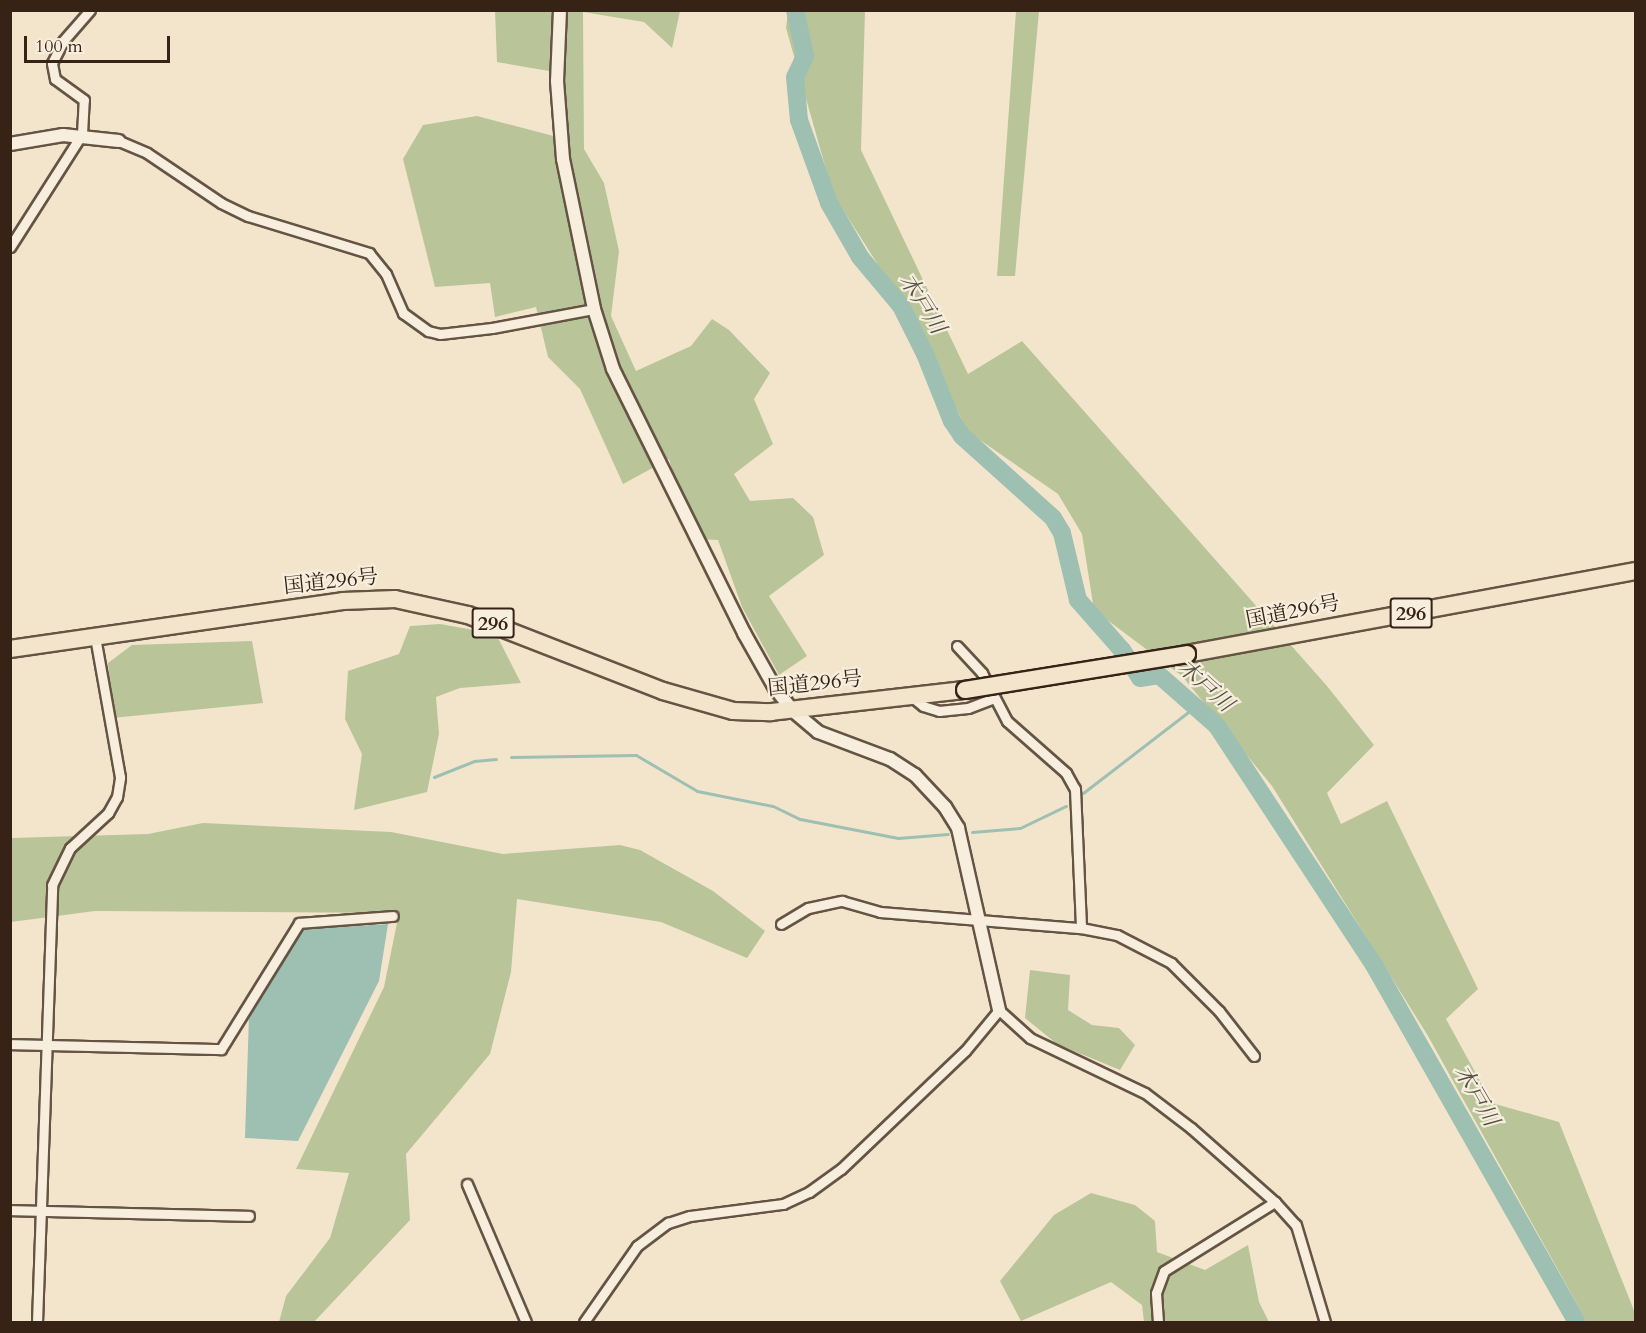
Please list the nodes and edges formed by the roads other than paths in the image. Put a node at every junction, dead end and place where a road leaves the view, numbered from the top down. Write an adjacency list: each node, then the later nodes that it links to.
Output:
1 (90, 10): 3 (street)
2 (560, 10): 7 (street)
3 (82, 134): 4 (street); 5 (street); 6 (street)
4 (119, 141): 7 (street)
5 (10, 144)
6 (10, 247)
7 (594, 309): 14 (street)
8 (1635, 571): 12 (highway, 国道296号 / 296, bridge)
9 (95, 636): 11 (highway, 国道296号 / 296); 14 (highway, 国道296号 / 296); 21 (street)
10 (957, 646): 13 (street)
11 (10, 648)
12 (911, 696): 13 (street); 14 (highway, 国道296号 / 296)
13 (994, 698): 18 (street)
14 (792, 710): 16 (street)
15 (393, 916): 21 (street)
16 (976, 920): 17 (street); 18 (street); 19 (street)
17 (781, 924)
18 (1081, 928): 22 (street)
19 (999, 1010): 24 (street); 30 (street)
20 (10, 1044): 21 (street)
21 (47, 1045): 26 (street)
22 (1254, 1056)
23 (467, 1184): 29 (street)
24 (1275, 1202): 31 (street); 32 (street)
25 (10, 1210): 26 (street)
26 (40, 1211): 27 (street); 28 (street)
27 (249, 1216)
28 (37, 1323)
29 (526, 1323)
30 (584, 1323)
31 (1158, 1323)
32 (1325, 1323)

